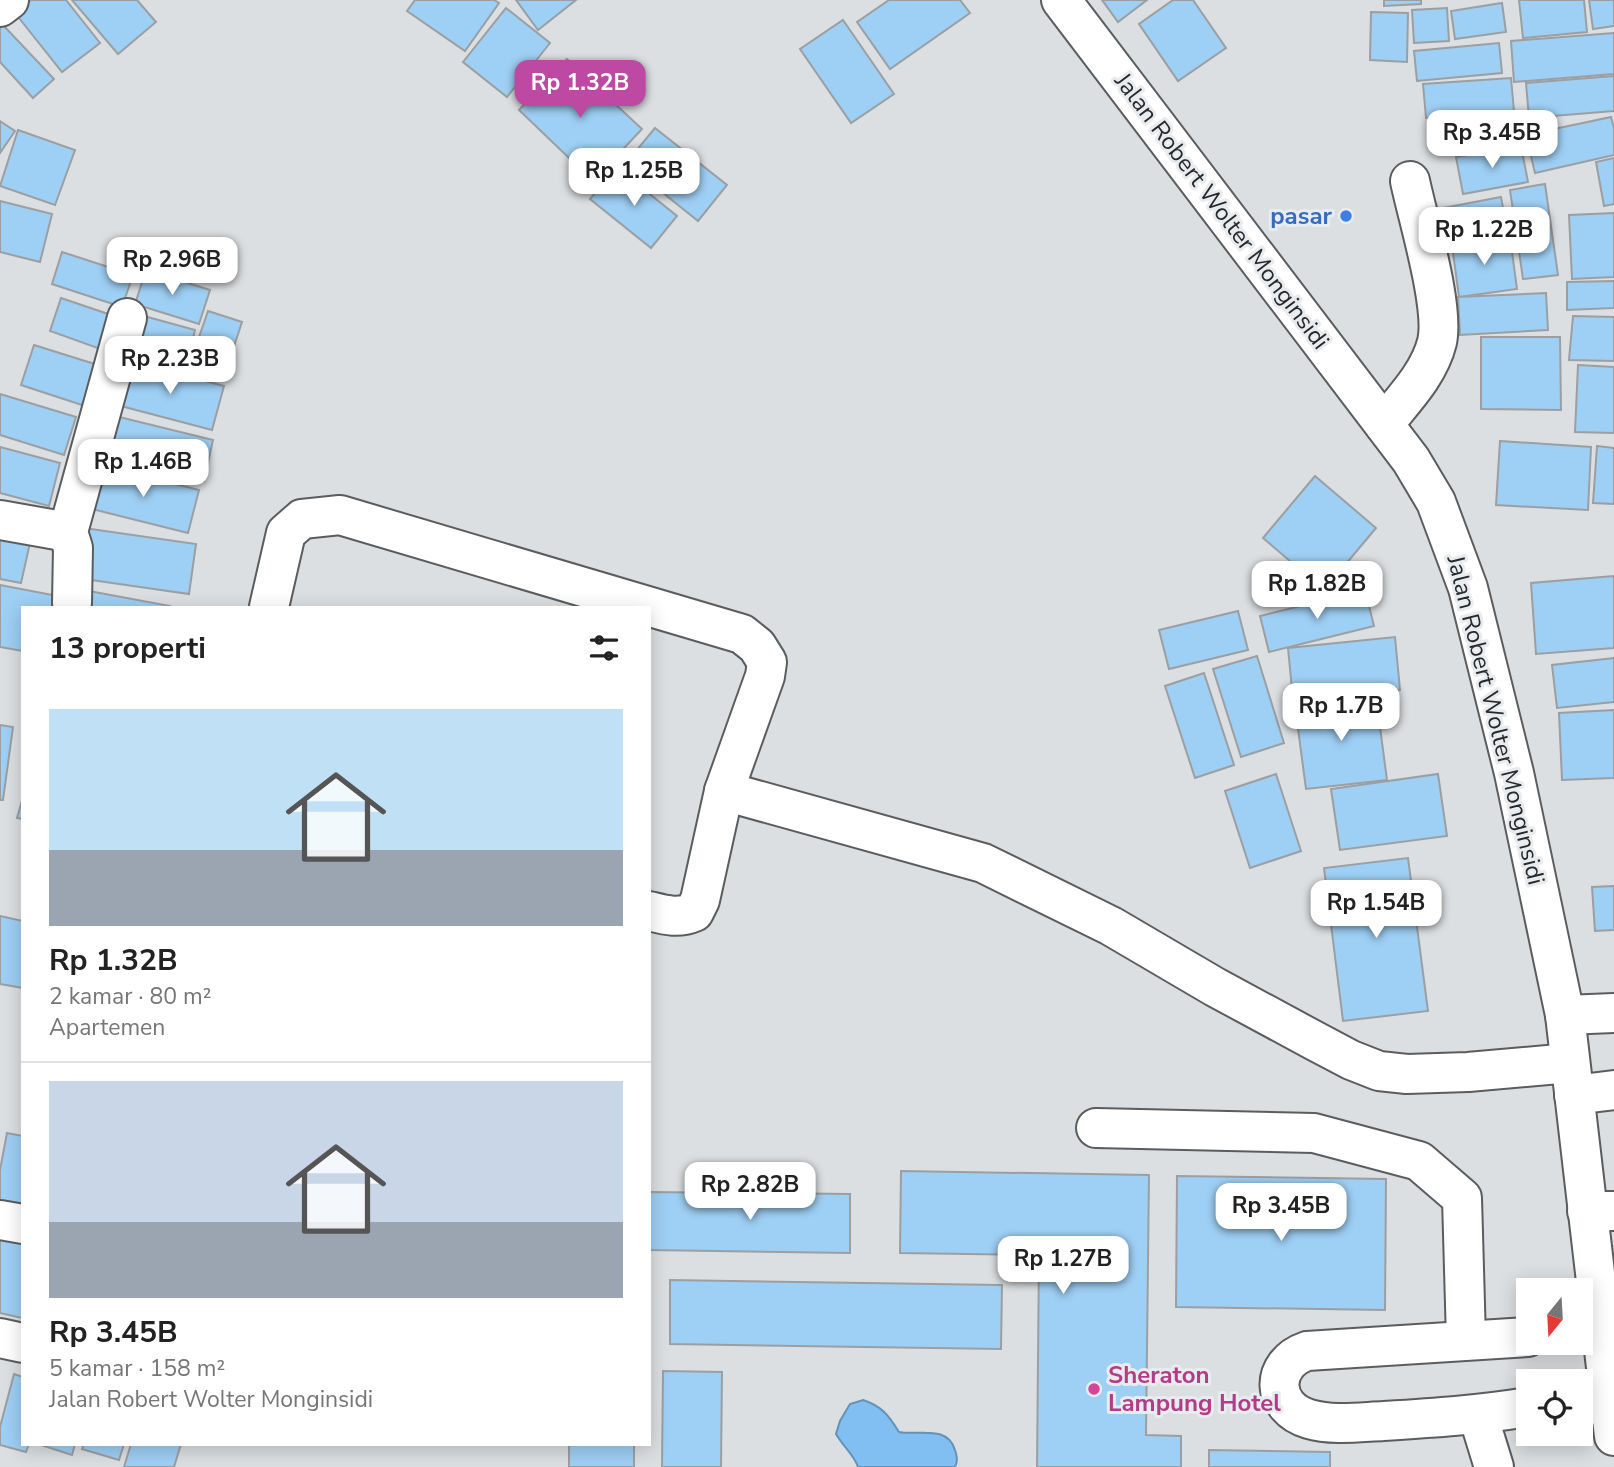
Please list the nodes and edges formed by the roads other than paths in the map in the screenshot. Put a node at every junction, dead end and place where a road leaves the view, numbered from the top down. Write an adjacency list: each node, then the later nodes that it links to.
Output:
1 (9, 0): 3 (main road)
2 (1061, 0): 6 (main road, Jalan Robert Wolter Monginsidi)
3 (0, 7)
4 (1410, 181): 6 (main road)
5 (127, 318): 8 (main road)
6 (1384, 424): 16 (main road, Jalan Robert Wolter Monginsidi)
7 (0, 520): 8 (main road)
8 (68, 531): 9 (main road)
9 (72, 603)
10 (269, 606): 11 (main road)
11 (647, 606)
12 (651, 607): 13 (main road)
13 (724, 791): 14 (main road); 17 (main road)
14 (651, 912)
15 (1614, 1013): 16 (main road)
16 (1565, 1015): 17 (main road, Jalan Robert Wolter Monginsidi)
17 (1572, 1079): 18 (main road); 20 (main road, Jalan Robert Wolter Monginsidi)
18 (1614, 1090)
19 (1096, 1128): 26 (main road)
20 (1601, 1211): 23 (main road, Jalan Robert Wolter Monginsidi)
21 (0, 1220): 22 (main road)
22 (21, 1224)
23 (1599, 1332): 30 (main road, Jalan Robert Wolter Monginsidi)
24 (0, 1338): 27 (main road)
25 (1516, 1338): 26 (main road)
26 (1466, 1340): 29 (main road)
27 (21, 1343)
28 (1516, 1409): 29 (main road)
29 (1478, 1415): 31 (main road)
30 (1601, 1415)
31 (1494, 1467)

